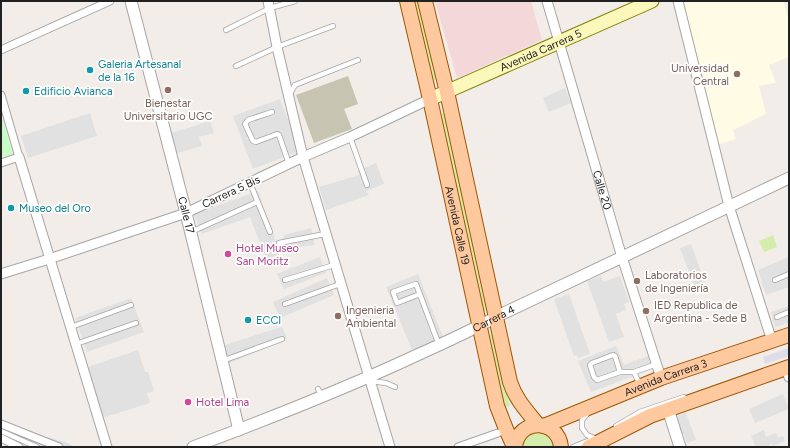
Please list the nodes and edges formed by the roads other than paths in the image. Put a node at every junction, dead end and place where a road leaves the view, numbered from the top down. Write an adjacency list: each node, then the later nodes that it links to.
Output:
1 (110, 1): 14 (street)
2 (131, 1): 32 (street, Calle 17)
3 (295, 1): 9 (lane)
4 (407, 1): 20 (main road, Avenida Calle 19)
5 (425, 1): 17 (main road, Avenida Calle 19)
6 (547, 1): 12 (street, Calle 20)
7 (652, 1): 12 (main road, Avenida Carrera 5)
8 (678, 1): 31 (street)
9 (269, 5): 11 (lane); 13 (street)
10 (333, 26): 13 (lane)
11 (226, 30)
12 (560, 43): 17 (main road, Avenida Carrera 5); 37 (street, Calle 20)
13 (277, 47): 16 (lane); 19 (street)
14 (1, 50)
15 (358, 60): 19 (lane)
16 (236, 66)
17 (447, 92): 20 (main road, Avenida Carrera 5); 49 (main road, Avenida Calle 19)
18 (1, 95): 23 (street)
19 (289, 95): 24 (street)
20 (430, 99): 22 (street, Carrera 5 Bis); 52 (main road, Avenida Calle 19)
21 (272, 112): 26 (lane)
22 (350, 138): 24 (street, Carrera 5 Bis); 29 (lane)
23 (19, 157): 25 (street); 38 (street)
24 (303, 157): 26 (street, Carrera 5 Bis); 35 (street)
25 (1, 163)
26 (289, 164): 28 (street, Carrera 5 Bis)
27 (789, 178): 31 (street, Carrera 4)
28 (250, 183): 30 (lane); 32 (street, Carrera 5 Bis)
29 (368, 185)
30 (257, 202): 33 (lane); 34 (lane)
31 (729, 206): 37 (street, Carrera 4); 56 (street)
32 (186, 213): 33 (street, Calle 17); 38 (street, Carrera 5 Bis)
33 (190, 232): 59 (street, Calle 17)
34 (270, 232)
35 (325, 234): 36 (lane); 39 (street)
36 (279, 243)
37 (622, 257): 49 (street, Carrera 4); 60 (street, Calle 20)
38 (50, 259): 40 (street, Carrera 5 Bis); 53 (street)
39 (334, 264): 42 (lane); 44 (street)
40 (1, 274)
41 (789, 274): 43 (lane)
42 (285, 280)
43 (775, 280)
44 (340, 284): 46 (lane); 65 (street)
45 (420, 294): 45 (lane); 58 (lane)
46 (285, 304)
47 (131, 305): 53 (lane)
48 (789, 312): 50 (lane)
49 (497, 317): 52 (street, Carrera 4); 72 (main road, Avenida Calle 19)
50 (777, 317)
51 (136, 323): 57 (lane)
52 (480, 326): 58 (street, Carrera 4); 87 (main road, Avenida Calle 19)
53 (71, 327): 57 (street)
54 (789, 335): 56 (main road, Avenida Carrera 3)
55 (282, 339): 59 (lane)
56 (772, 341): 64 (main road, Avenida Carrera 3)
57 (76, 344): 83 (street)
58 (439, 345): 65 (street, Carrera 4)
59 (222, 361): 74 (street, Calle 17)
60 (657, 364): 63 (lane); 64 (street, Calle 20)
61 (788, 371): 69 (main road)
62 (620, 372): 62 (lane); 63 (lane)
63 (634, 372): 67 (lane)
64 (661, 378): 67 (main road, Avenida Carrera 3)
65 (369, 379): 66 (lane); 74 (street, Carrera 4); 85 (street)
66 (395, 388)
67 (643, 388): 70 (lane); 72 (main road, Avenida Carrera 3)
68 (686, 396): 73 (lane)
69 (668, 409): 79 (main road); 90 (street)
70 (590, 411): 72 (lane); 79 (lane)
71 (1, 424): 82 (street)
72 (543, 426): 87 (main road, Avenida Carrera 3); 88 (main road, Avenida Calle 19)
73 (614, 427)
74 (239, 430): 84 (street, Carrera 4)
75 (1, 432): 81 (lane)
76 (498, 433): 86 (street)
77 (601, 434): 79 (lane)
78 (1, 438): 80 (street)
79 (592, 442): 89 (lane)
80 (19, 447)
81 (37, 447)
82 (58, 447)
83 (107, 447)
84 (192, 447)
85 (390, 447)
86 (458, 447)
87 (515, 447)
88 (561, 447)
89 (573, 447)
90 (680, 447)

